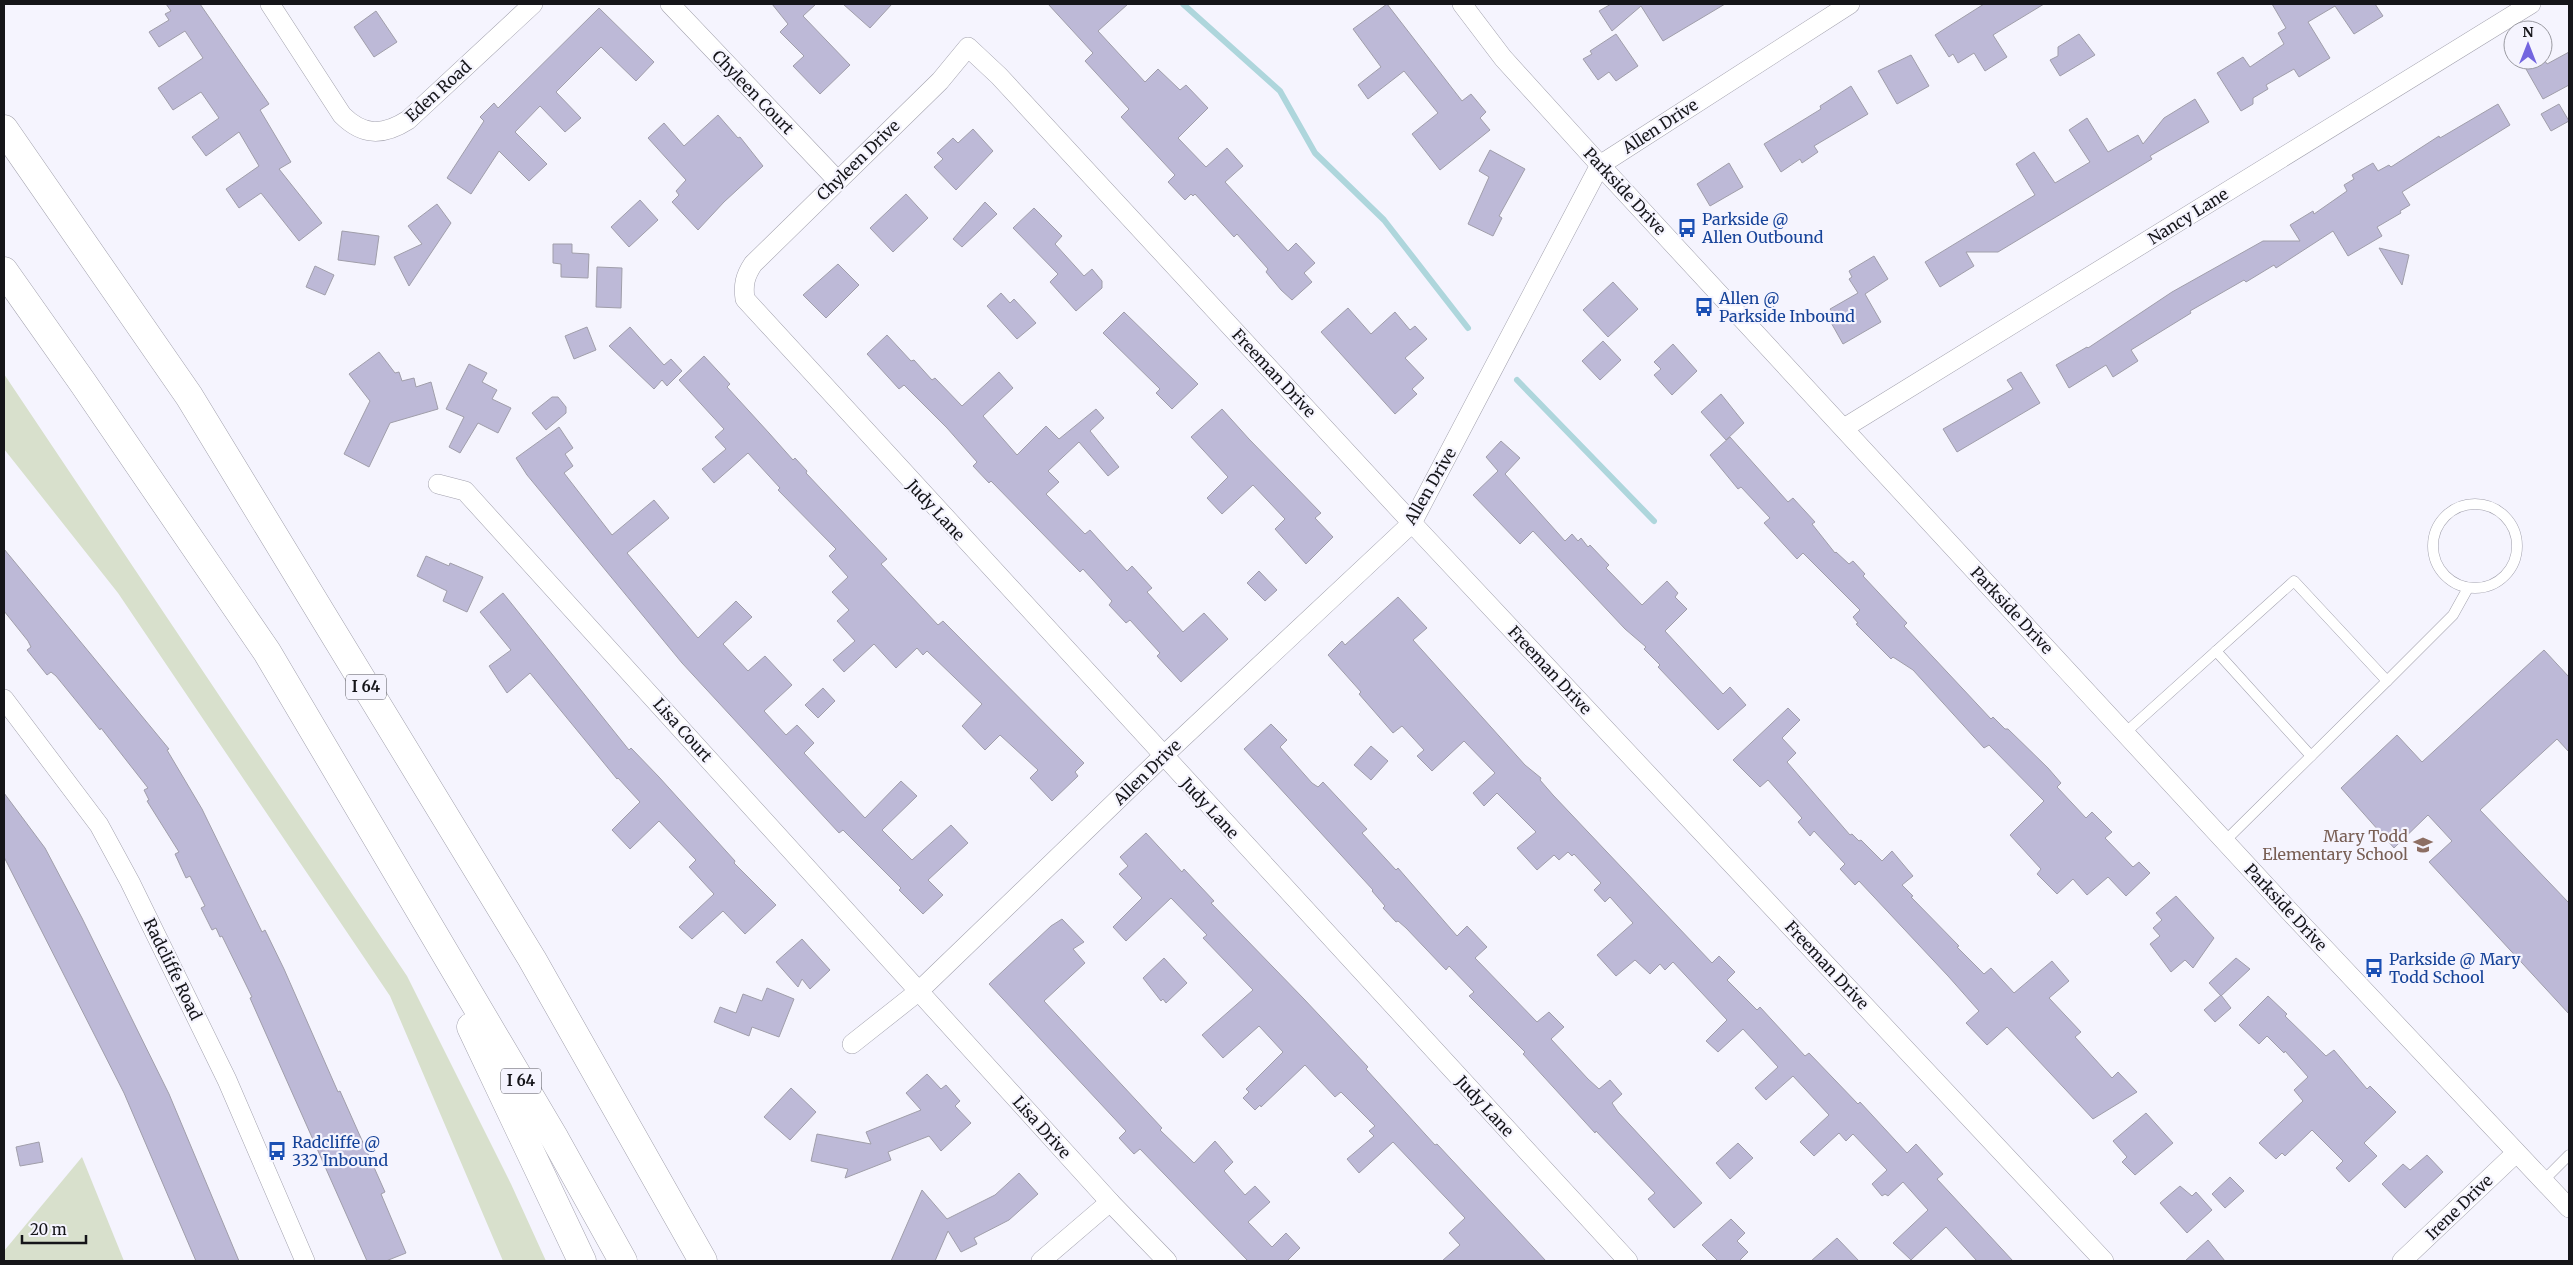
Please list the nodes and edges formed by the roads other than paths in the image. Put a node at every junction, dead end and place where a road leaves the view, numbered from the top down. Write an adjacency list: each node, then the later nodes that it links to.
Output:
1 (270, 4): 2 (street, Eden Road)
2 (533, 4)
3 (670, 4): 10 (street, Chyleen Court)
4 (1462, 4): 9 (street, Parkside Drive)
5 (1850, 4): 9 (street, Allen Drive)
6 (2531, 4): 13 (street, Nancy Lane)
7 (999, 76): 10 (street, Chyleen Drive); 15 (street, Freeman Drive)
8 (4, 129): 35 (highway, I 64)
9 (1600, 165): 13 (street, Parkside Drive); 15 (street, Allen Drive)
10 (837, 180): 12 (street, Chyleen Drive)
11 (4, 271): 24 (highway, I 64)
12 (753, 310): 22 (street, Judy Lane)
13 (1844, 428): 20 (street, Parkside Drive)
14 (438, 484): 25 (street, Lisa Court)
15 (1412, 522): 22 (street, Allen Drive); 39 (street, Freeman Drive)
16 (2468, 588): 16 (lane); 18 (lane)
17 (2216, 651): 18 (lane); 20 (lane); 21 (lane)
18 (2387, 682): 21 (lane)
19 (4, 699): 32 (street, Radcliffe Road)
20 (2125, 733): 23 (street, Parkside Drive)
21 (2311, 756): 23 (lane)
22 (1162, 757): 25 (street, Allen Drive); 38 (street, Judy Lane)
23 (2225, 841): 27 (street, Parkside Drive)
24 (416, 902): 33 (highway); 34 (highway, I 64)
25 (919, 991): 26 (street, Allen Drive); 30 (street, Lisa Drive)
26 (852, 1044)
27 (2516, 1153): 29 (street, Parkside Drive); 40 (street, Irene Drive)
28 (2569, 1155): 29 (lane)
29 (2543, 1181): 31 (street, Parkside Drive)
30 (1110, 1202): 36 (street); 37 (street, Lisa Drive)
31 (2569, 1208)
32 (305, 1261)
33 (582, 1261)
34 (623, 1261)
35 (704, 1261)
36 (1041, 1261)
37 (1167, 1261)
38 (1628, 1261)
39 (2104, 1261)
40 (2402, 1261)

